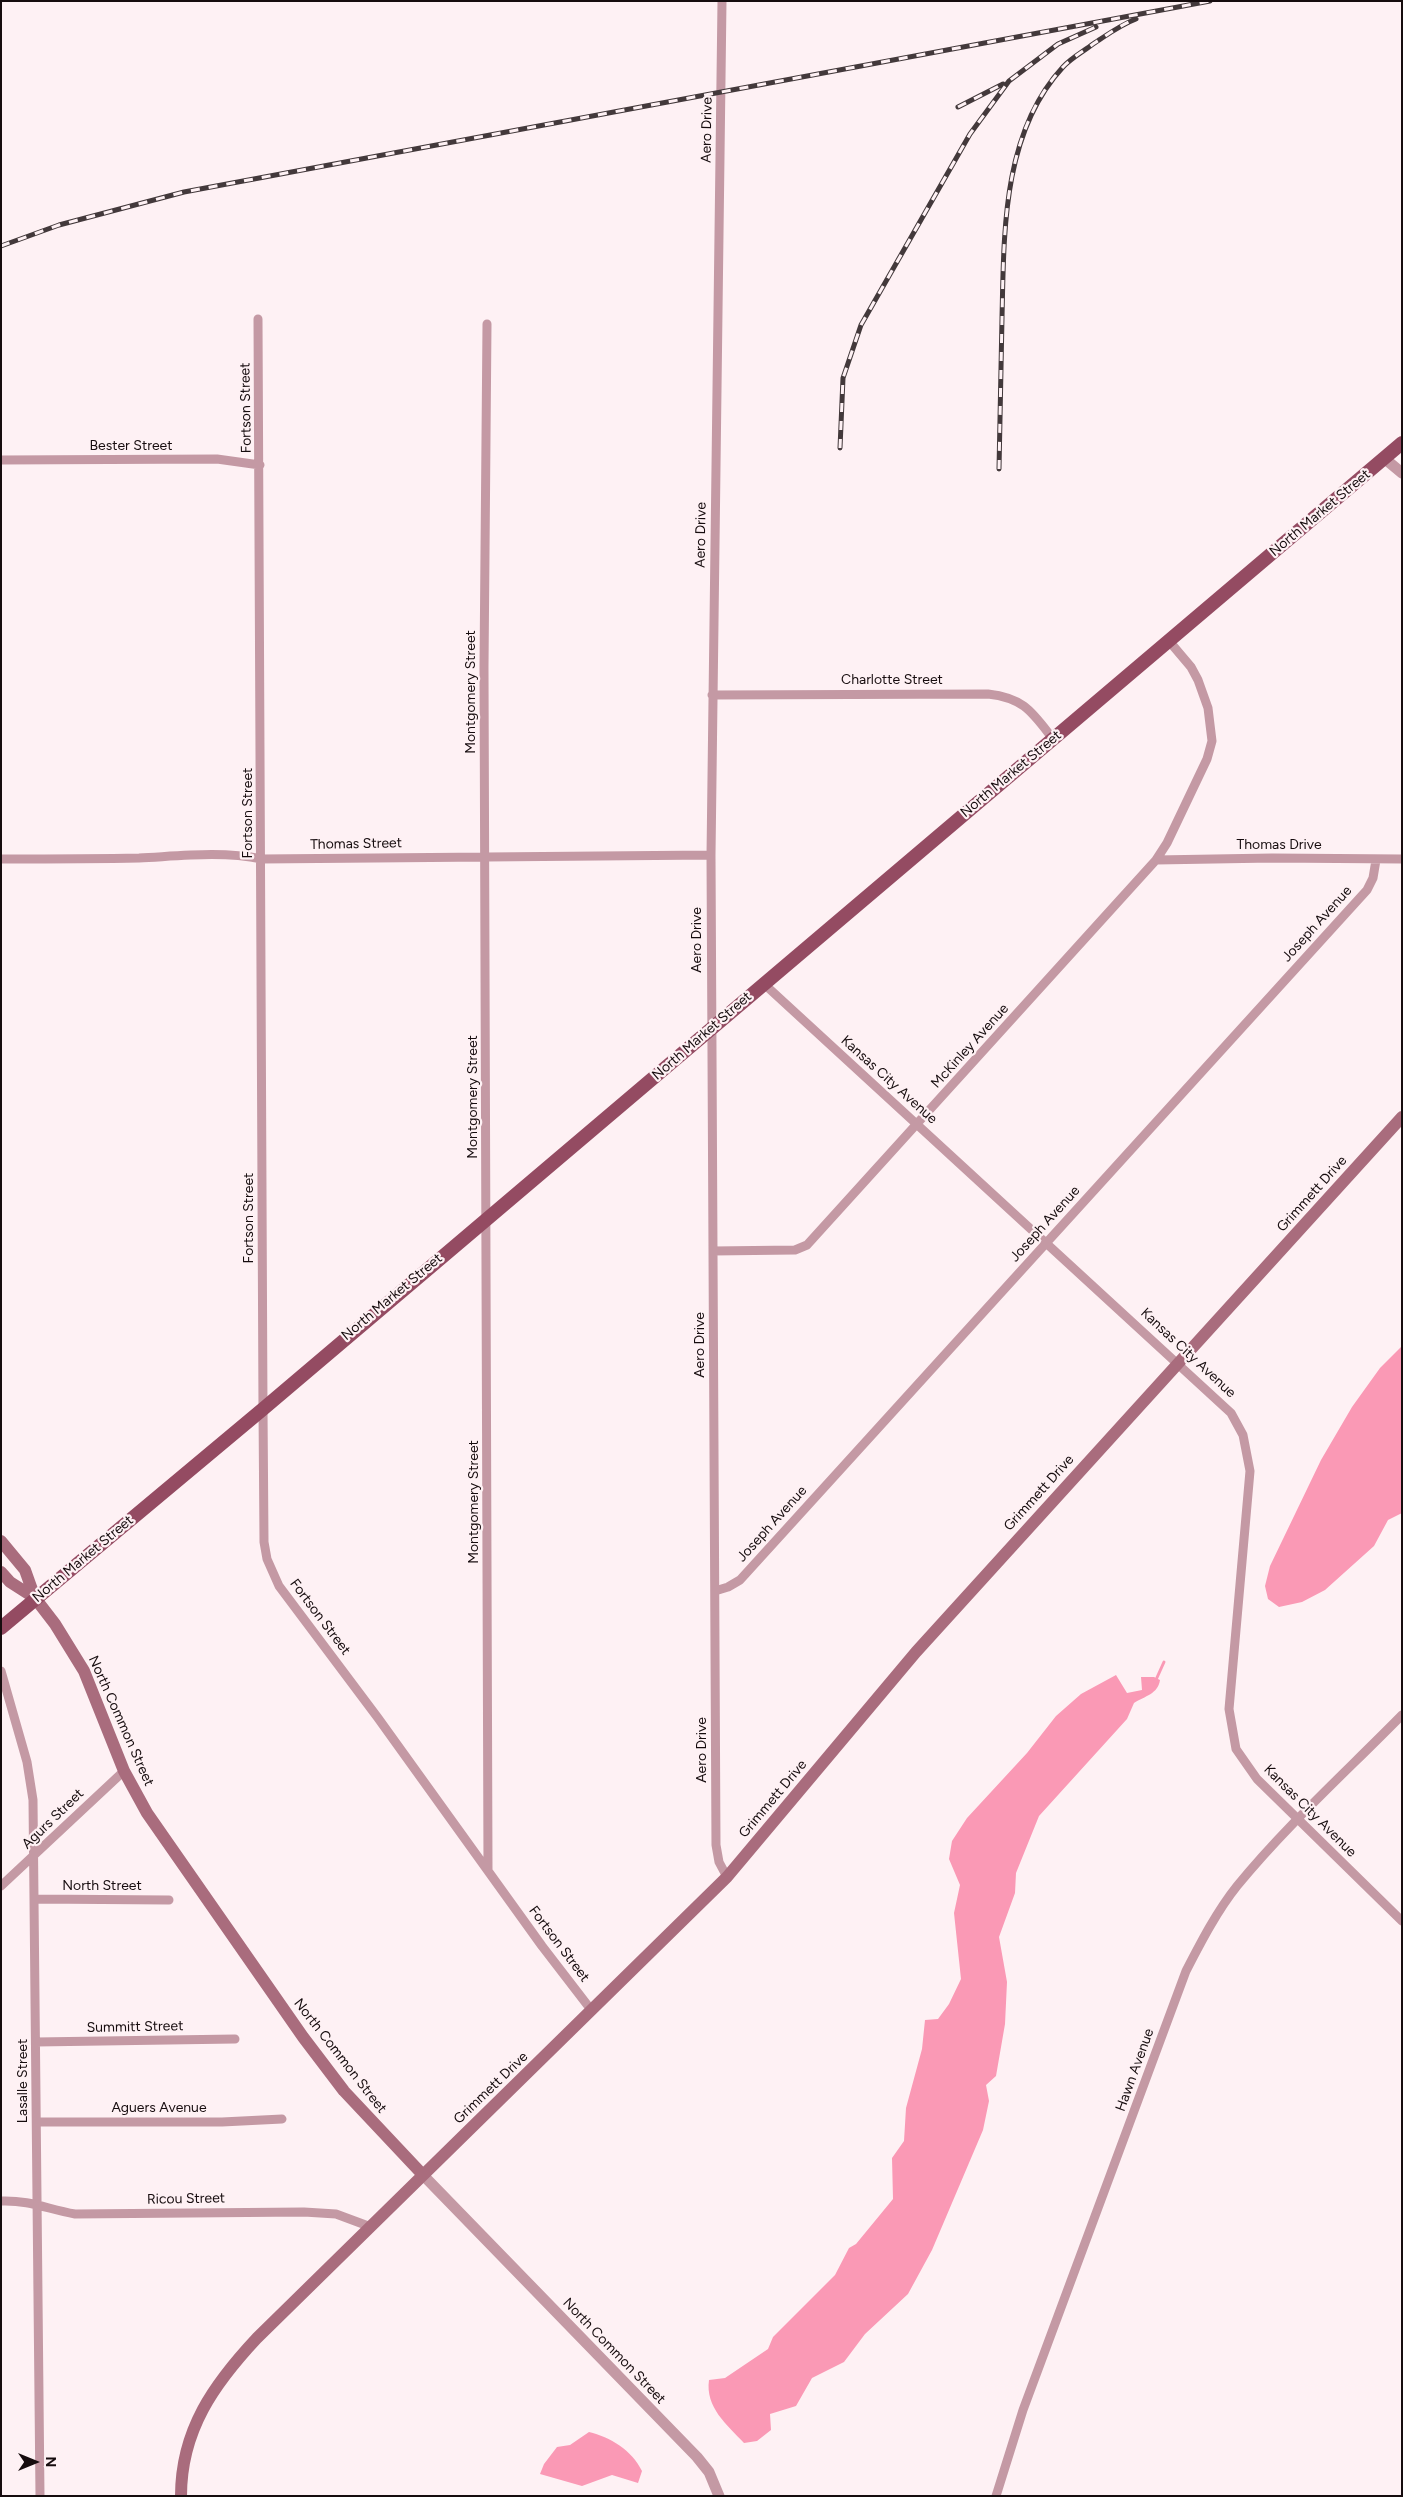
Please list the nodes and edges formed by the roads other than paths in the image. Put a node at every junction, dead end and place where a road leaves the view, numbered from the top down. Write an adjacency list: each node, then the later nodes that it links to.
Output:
1 (722, 1): 10 (street, Aero Drive)
2 (258, 320): 7 (street, Fortson Street)
3 (487, 324): 13 (street, Montgomery Street)
4 (1402, 444): 5 (main road, North Market Street)
5 (1384, 458): 8 (street); 9 (main road, North Market Street)
6 (1, 460): 7 (street, Bester Street)
7 (260, 465): 15 (street, Fortson Street)
8 (1402, 473)
9 (1169, 640): 11 (main road, North Market Street); 17 (street, McKinley Avenue)
10 (712, 695): 11 (street, Charlotte Street); 12 (street, Aero Drive)
11 (1053, 738): 19 (main road, North Market Street)
12 (711, 855): 13 (street, Thomas Street); 20 (street, Aero Drive)
13 (485, 857): 15 (street, Thomas Street); 23 (street, Montgomery Street)
14 (1, 859): 15 (street, Thomas Street)
15 (262, 859): 27 (street, Fortson Street)
16 (1402, 859): 18 (street, Thomas Drive)
17 (1156, 860): 18 (street, Thomas Drive); 22 (street, McKinley Avenue)
18 (1376, 860): 24 (street, Joseph Avenue)
19 (763, 983): 20 (main road, North Market Street); 22 (street, Kansas City Avenue)
20 (711, 1029): 23 (main road, North Market Street); 25 (street, Aero Drive)
21 (1402, 1117): 26 (main road, Grimmett Drive)
22 (917, 1125): 24 (street, Kansas City Avenue); 25 (street, McKinley Avenue)
23 (487, 1217): 27 (main road, North Market Street); 38 (street, Montgomery Street)
24 (1047, 1242): 26 (street, Kansas City Avenue); 30 (street, Joseph Avenue)
25 (713, 1251): 30 (street, Aero Drive)
26 (1178, 1362): 36 (street, Kansas City Avenue); 39 (main road, Grimmett Drive)
27 (263, 1409): 31 (main road, North Market Street); 38 (street, Fortson Street)
28 (1, 1541): 31 (main road, North Common Street)
29 (1, 1572): 31 (main road, North Common Street)
30 (715, 1591): 39 (street, Aero Drive)
31 (35, 1598): 32 (main road, North Market Street); 35 (main road, North Common Street)
32 (1, 1628)
33 (1, 1671): 37 (street, Lasalle Street)
34 (1402, 1715): 36 (street, Hawn Avenue)
35 (124, 1771): 37 (street, Agurs Street); 49 (main road, North Common Street)
36 (1298, 1821): 43 (street, Kansas City Avenue); 56 (street, Hawn Avenue)
37 (35, 1857): 40 (street, Agurs Street); 41 (street, Lasalle Street)
38 (488, 1870): 44 (street, Fortson Street)
39 (728, 1877): 44 (main road, Grimmett Drive)
40 (1, 1886)
41 (35, 1899): 42 (street, North Street); 46 (street, Lasalle Street)
42 (168, 1900)
43 (1402, 1921)
44 (592, 2011): 49 (main road, Grimmett Drive)
45 (235, 2039): 46 (street, Summitt Street)
46 (36, 2042): 48 (street, Lasalle Street)
47 (282, 2118): 48 (street, Aguers Avenue)
48 (37, 2122): 51 (street, Lasalle Street)
49 (423, 2176): 52 (main road, Grimmett Drive); 55 (street, North Common Street)
50 (1, 2201): 51 (street, Ricou Street)
51 (38, 2203): 52 (street, Ricou Street); 53 (street, Lasalle Street)
52 (370, 2227): 54 (main road, Grimmett Drive)
53 (40, 2496)
54 (181, 2496)
55 (719, 2496)
56 (996, 2496)

